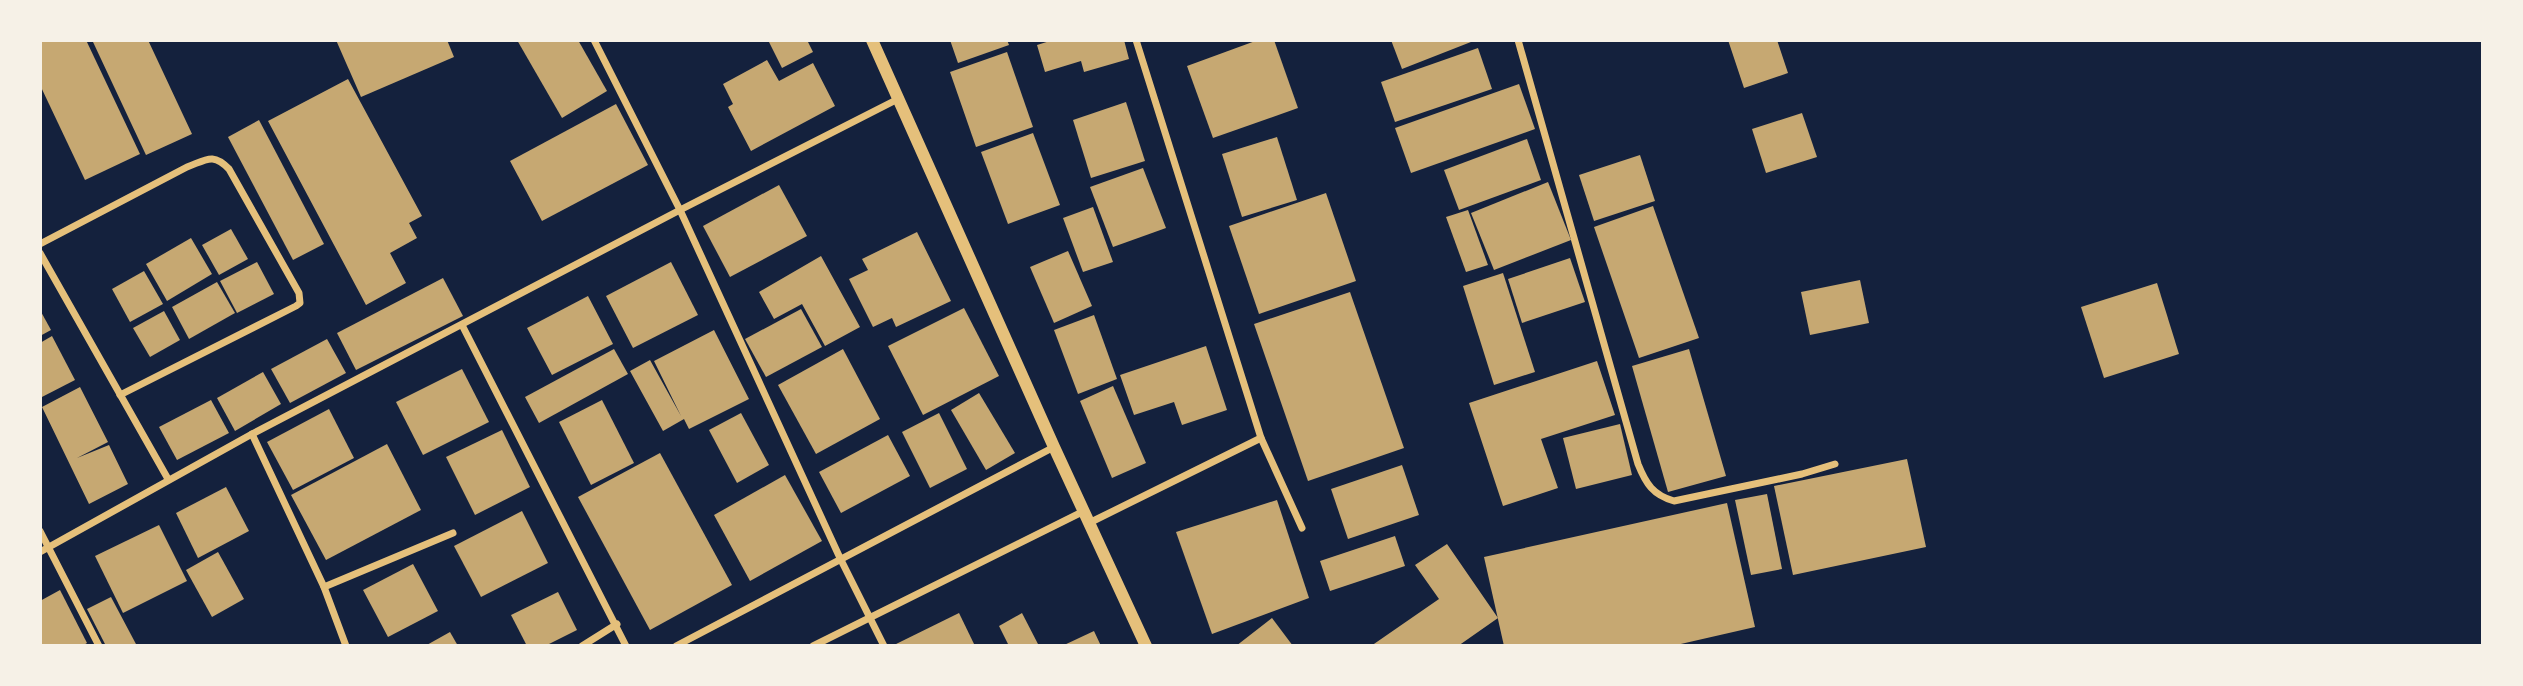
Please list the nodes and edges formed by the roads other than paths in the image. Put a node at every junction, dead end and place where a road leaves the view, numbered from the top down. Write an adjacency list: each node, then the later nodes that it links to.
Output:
1 (594, 40): 6 (street)
2 (872, 40): 5 (street)
3 (1136, 40): 12 (street)
4 (1518, 40): 14 (street)
5 (898, 99): 6 (street); 13 (street)
6 (680, 210): 9 (street); 22 (street)
7 (40, 244): 10 (street)
8 (40, 253): 10 (street)
9 (462, 325): 11 (street); 25 (street)
10 (120, 395): 15 (street)
11 (252, 434): 15 (street); 23 (street)
12 (1261, 438): 16 (street); 17 (street)
13 (1054, 447): 16 (street); 22 (street)
14 (1835, 464)
15 (168, 479): 20 (street)
16 (1086, 517): 24 (street); 33 (street)
17 (1301, 528)
18 (40, 531): 20 (street)
19 (453, 533): 23 (street)
20 (49, 546): 21 (street); 26 (street)
21 (40, 552)
22 (840, 558): 24 (street); 30 (street)
23 (324, 587): 27 (street)
24 (871, 617): 31 (street); 32 (street)
25 (617, 624): 28 (street); 29 (street)
26 (99, 646)
27 (345, 646)
28 (582, 646)
29 (626, 646)
30 (676, 646)
31 (813, 646)
32 (884, 646)
33 (1146, 646)

